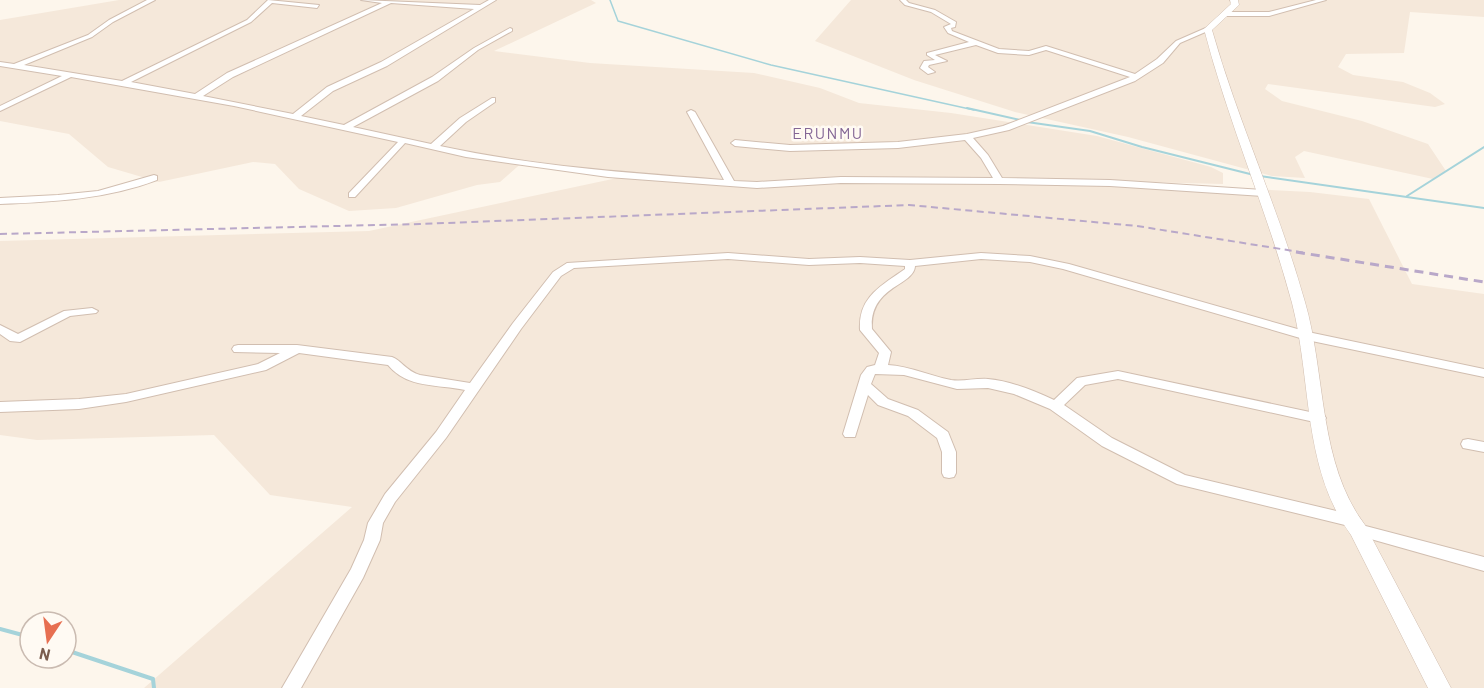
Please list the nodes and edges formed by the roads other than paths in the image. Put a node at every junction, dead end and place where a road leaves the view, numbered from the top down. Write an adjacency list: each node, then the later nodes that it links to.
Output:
1 (153, 0): 16 (street)
2 (364, 0): 8 (street)
3 (493, 0): 10 (street)
4 (903, 0): 14 (street)
5 (1234, 0): 11 (street)
6 (1323, 0): 11 (street)
7 (272, 1): 9 (street); 20 (street)
8 (391, 1): 10 (street); 21 (street)
9 (317, 6)
10 (479, 7): 25 (street)
11 (1225, 14): 12 (street)
12 (1208, 29): 19 (street); 34 (street)
13 (510, 30): 26 (street)
14 (975, 42): 17 (street); 19 (street)
15 (0, 64): 16 (street)
16 (15, 66): 18 (street)
17 (932, 72)
18 (72, 74): 20 (street); 23 (street)
19 (1136, 77): 27 (street)
20 (123, 83): 21 (street)
21 (196, 97): 25 (street)
22 (492, 100): 30 (street)
23 (0, 110)
24 (691, 112): 33 (street)
25 (295, 117): 26 (street)
26 (347, 127): 28 (street)
27 (967, 137): 29 (street); 32 (street)
28 (402, 141): 30 (street); 35 (street)
29 (735, 143)
30 (432, 148): 33 (street)
31 (154, 178): 36 (street)
32 (999, 181): 33 (street); 34 (street)
33 (730, 182)
34 (1263, 193): 40 (street)
35 (352, 195)
36 (0, 201)
37 (910, 263): 40 (street); 43 (street); 46 (street)
38 (92, 311): 39 (street)
39 (0, 329)
40 (1307, 336): 44 (street); 49 (street)
41 (238, 349): 42 (street)
42 (297, 349): 46 (street); 48 (street)
43 (881, 368): 45 (street); 47 (street)
44 (1483, 374)
45 (864, 385): 50 (street); 53 (street)
46 (472, 388): 56 (street)
47 (1055, 406): 49 (street); 54 (street)
48 (0, 407)
49 (1319, 418): 54 (street)
50 (850, 434)
51 (1468, 444): 52 (street)
52 (1484, 447)
53 (949, 473)
54 (1353, 525): 55 (street); 57 (street)
55 (1484, 564)
56 (291, 688)
57 (1440, 688)

